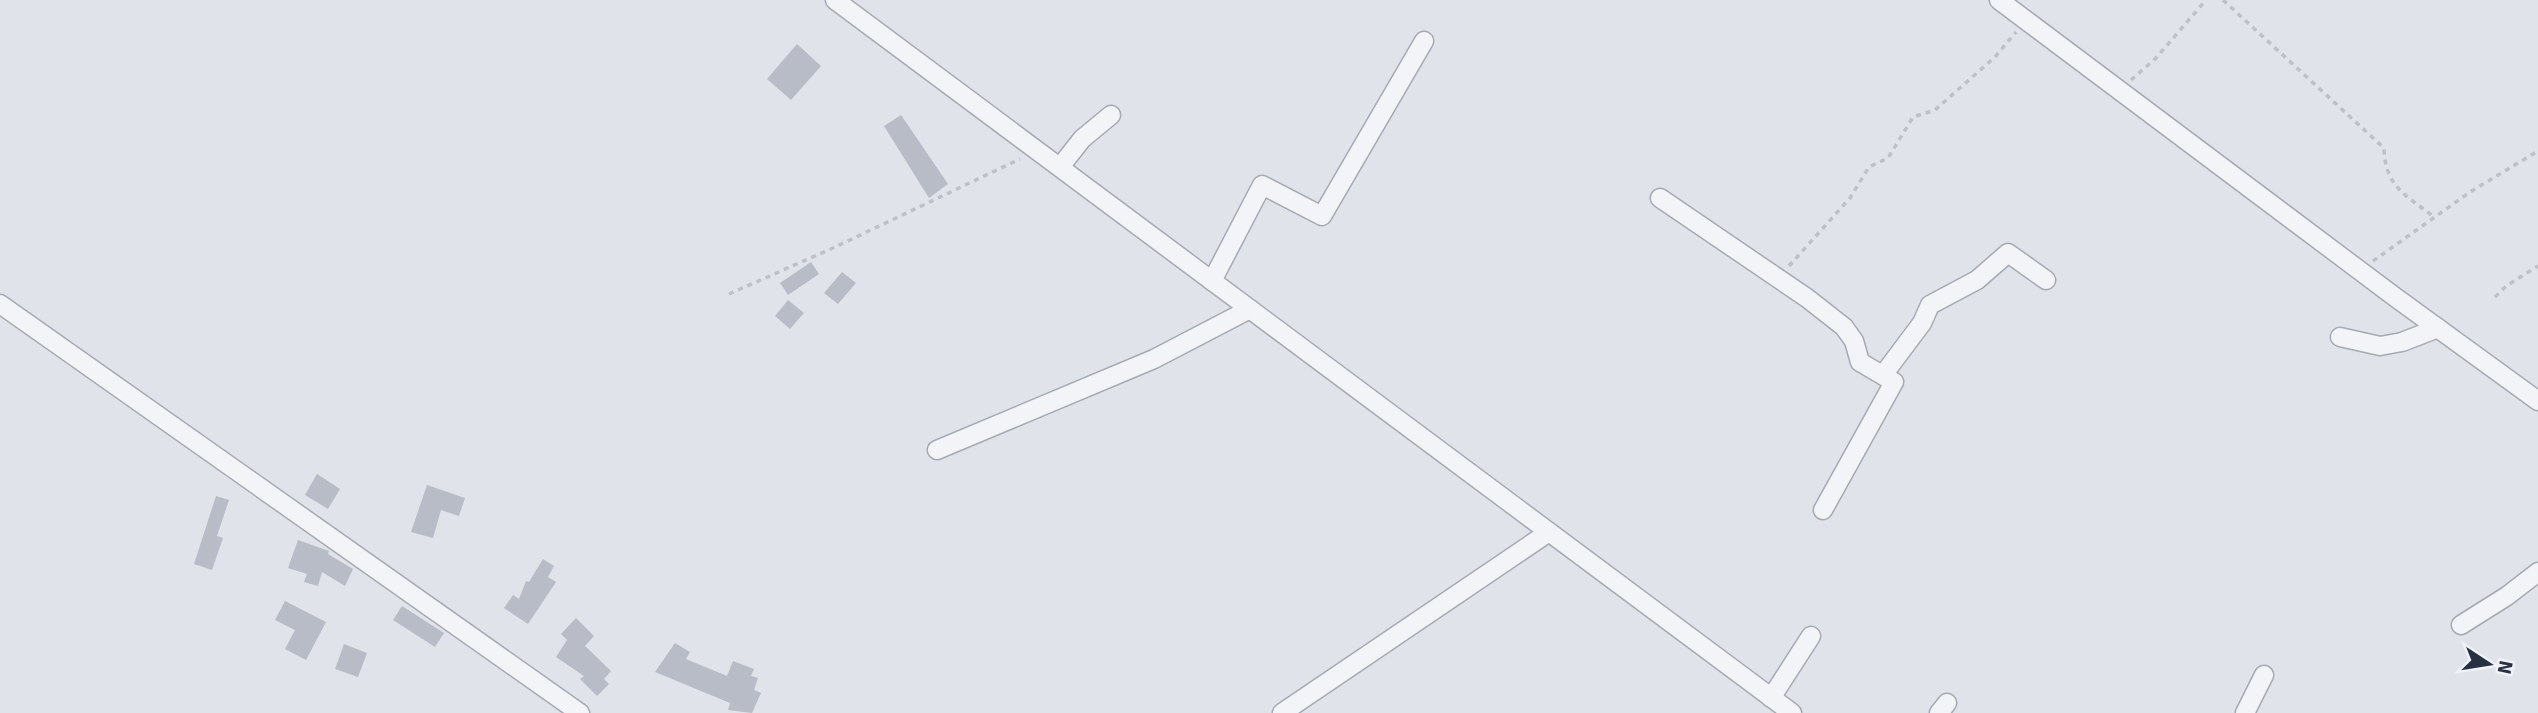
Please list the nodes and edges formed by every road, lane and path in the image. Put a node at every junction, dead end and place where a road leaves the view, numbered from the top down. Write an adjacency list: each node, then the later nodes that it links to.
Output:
1 (835, 0): 9 (street)
2 (1999, 0): 5 (street)
3 (2206, 0): 7 (path)
4 (2223, 0): 13 (path)
5 (2026, 20): 7 (street); 16 (path)
6 (1424, 41): 17 (street)
7 (2119, 90): 15 (street)
8 (1111, 115): 11 (street)
9 (1037, 150): 11 (street); 19 (path)
10 (2538, 151): 13 (path)
11 (1060, 167): 17 (street)
12 (1660, 198): 16 (street)
13 (2434, 217): 15 (path)
14 (2538, 266): 20 (path)
15 (2360, 270): 23 (street)
16 (1779, 278): 25 (street)
17 (1212, 281): 22 (street)
18 (2046, 281): 25 (street)
19 (729, 294)
20 (2495, 297)
21 (0, 304): 35 (street)
22 (1250, 309): 27 (street); 29 (street)
23 (2438, 328): 24 (street); 26 (street)
24 (2340, 337)
25 (1884, 376): 28 (street)
26 (2538, 401)
27 (937, 450)
28 (1823, 510)
29 (1549, 532): 34 (street); 36 (street)
30 (2538, 572): 31 (street)
31 (2461, 625)
32 (1811, 636): 34 (street)
33 (2264, 675): 38 (street)
34 (1772, 698): 37 (street)
35 (580, 713)
36 (1282, 713)
37 (1792, 713)
38 (2245, 713)

